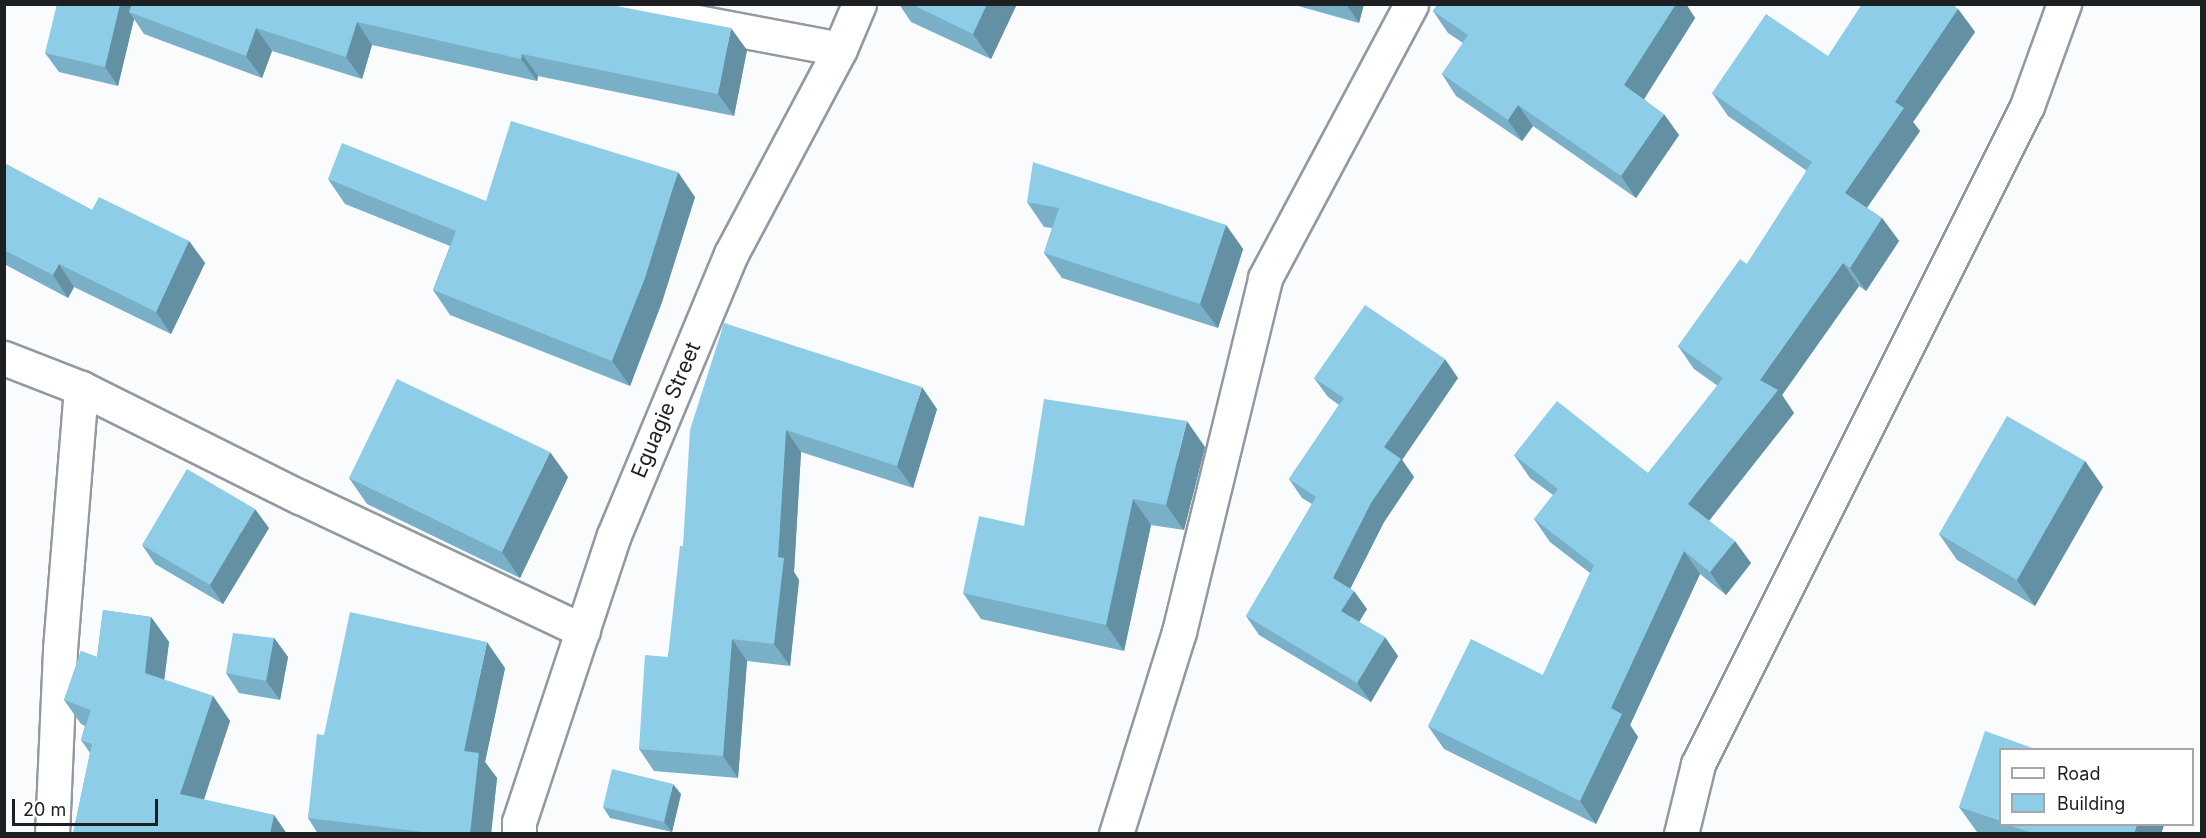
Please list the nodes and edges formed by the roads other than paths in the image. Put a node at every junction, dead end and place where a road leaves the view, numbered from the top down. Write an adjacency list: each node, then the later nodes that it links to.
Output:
1 (602, 4): 5 (street)
2 (859, 4): 5 (street, Eguagie Street)
3 (1411, 4): 11 (street)
4 (2064, 4): 12 (street)
5 (840, 49): 8 (street, Eguagie Street)
6 (4, 358): 7 (street)
7 (81, 388): 8 (street); 9 (street)
8 (583, 631): 10 (street, Eguagie Street)
9 (52, 834)
10 (519, 834)
11 (1116, 834)
12 (1681, 834)

